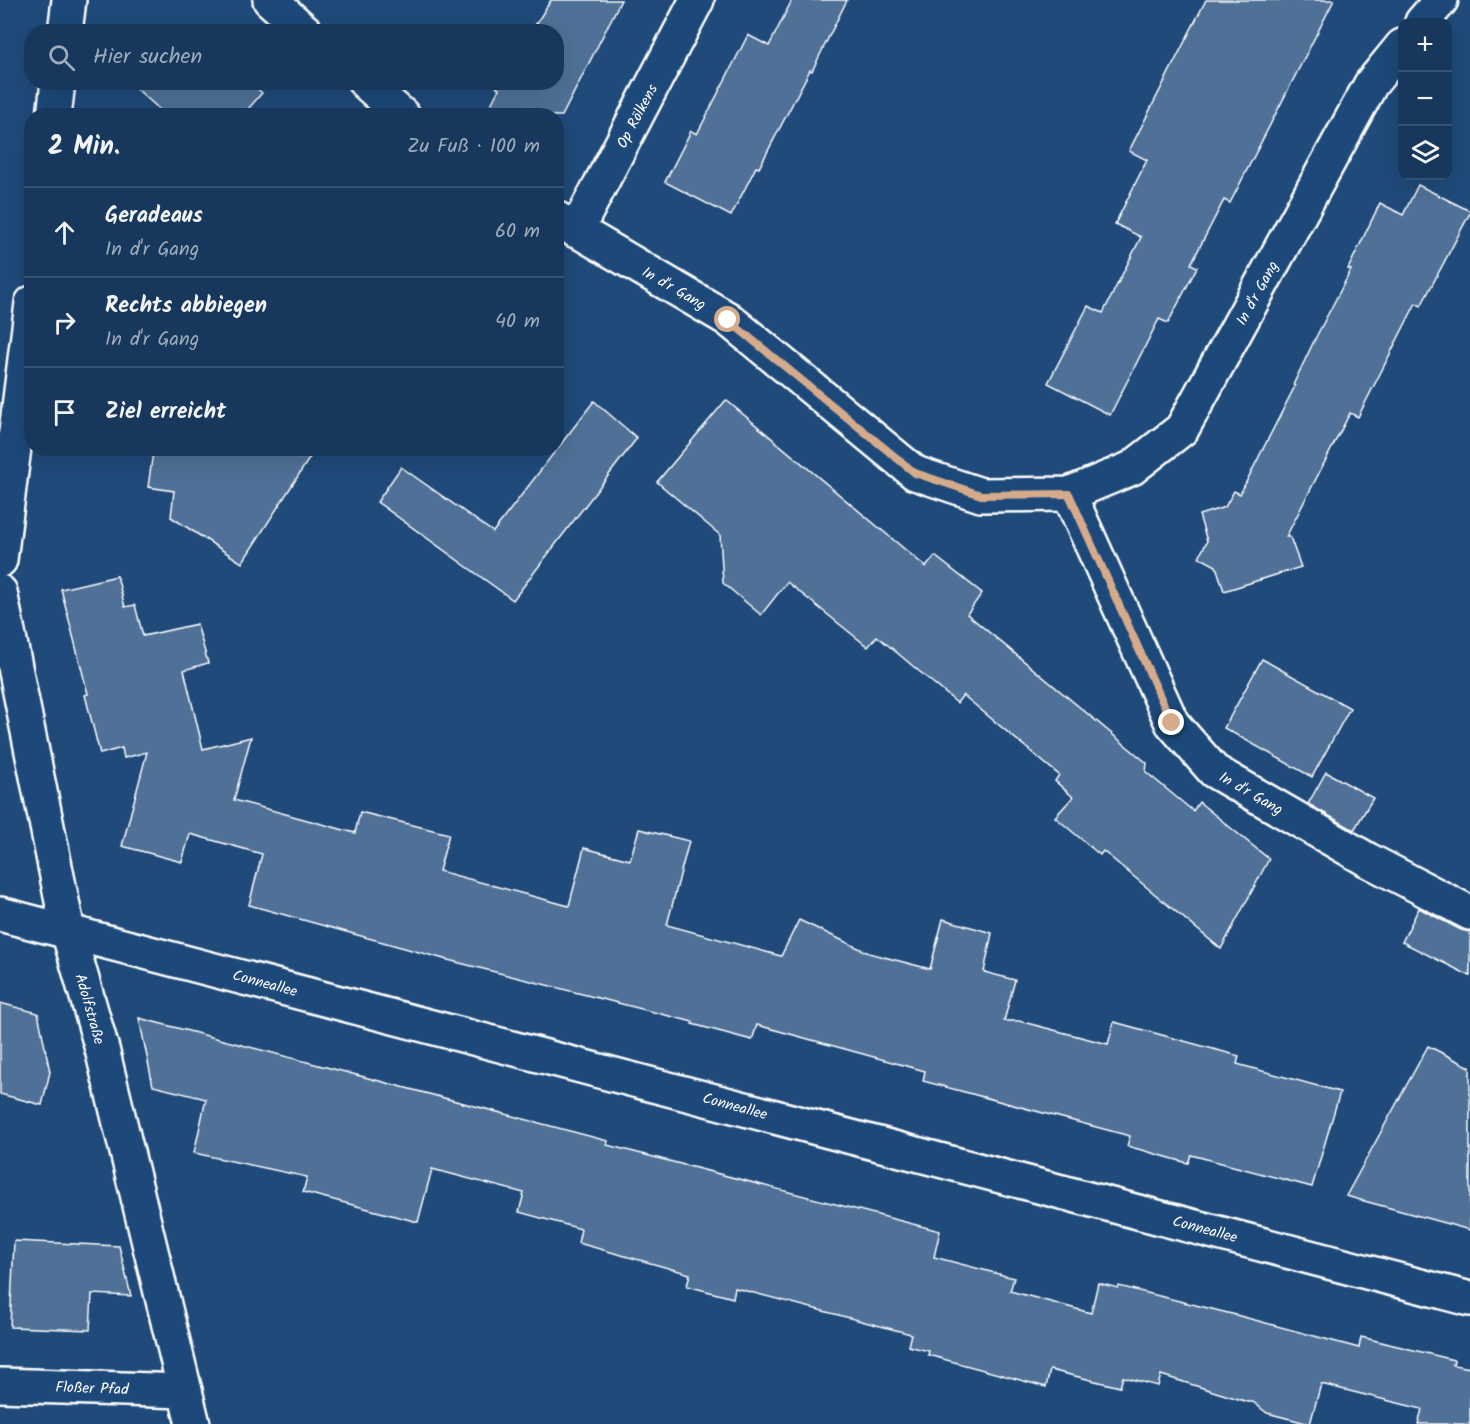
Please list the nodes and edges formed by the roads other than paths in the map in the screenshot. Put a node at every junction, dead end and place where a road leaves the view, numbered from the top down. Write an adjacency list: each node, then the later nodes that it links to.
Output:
1 (69, 0): 6 (street)
2 (270, 0): 7 (street)
3 (697, 0): 13 (street, Op Rölkens)
4 (1441, 0): 5 (street)
5 (1425, 18)
6 (66, 24)
7 (297, 24)
8 (1398, 51): 15 (street, In d'r Gang)
9 (57, 90): 11 (street)
10 (374, 90): 12 (street)
11 (55, 108)
12 (394, 108)
13 (566, 225): 15 (street, In d'r Gang)
14 (24, 367): 16 (street)
15 (1069, 494): 18 (street, In d'r Gang)
16 (0, 560)
17 (0, 592): 20 (street, Adolfstraße)
18 (1470, 913)
19 (0, 914): 20 (street, Conneallee)
20 (68, 931): 21 (street, Conneallee); 23 (street, Adolfstraße)
21 (1470, 1299)
22 (0, 1385): 23 (street, Floßer Pfad)
23 (185, 1391): 24 (street, Adolfstraße)
24 (193, 1424)

